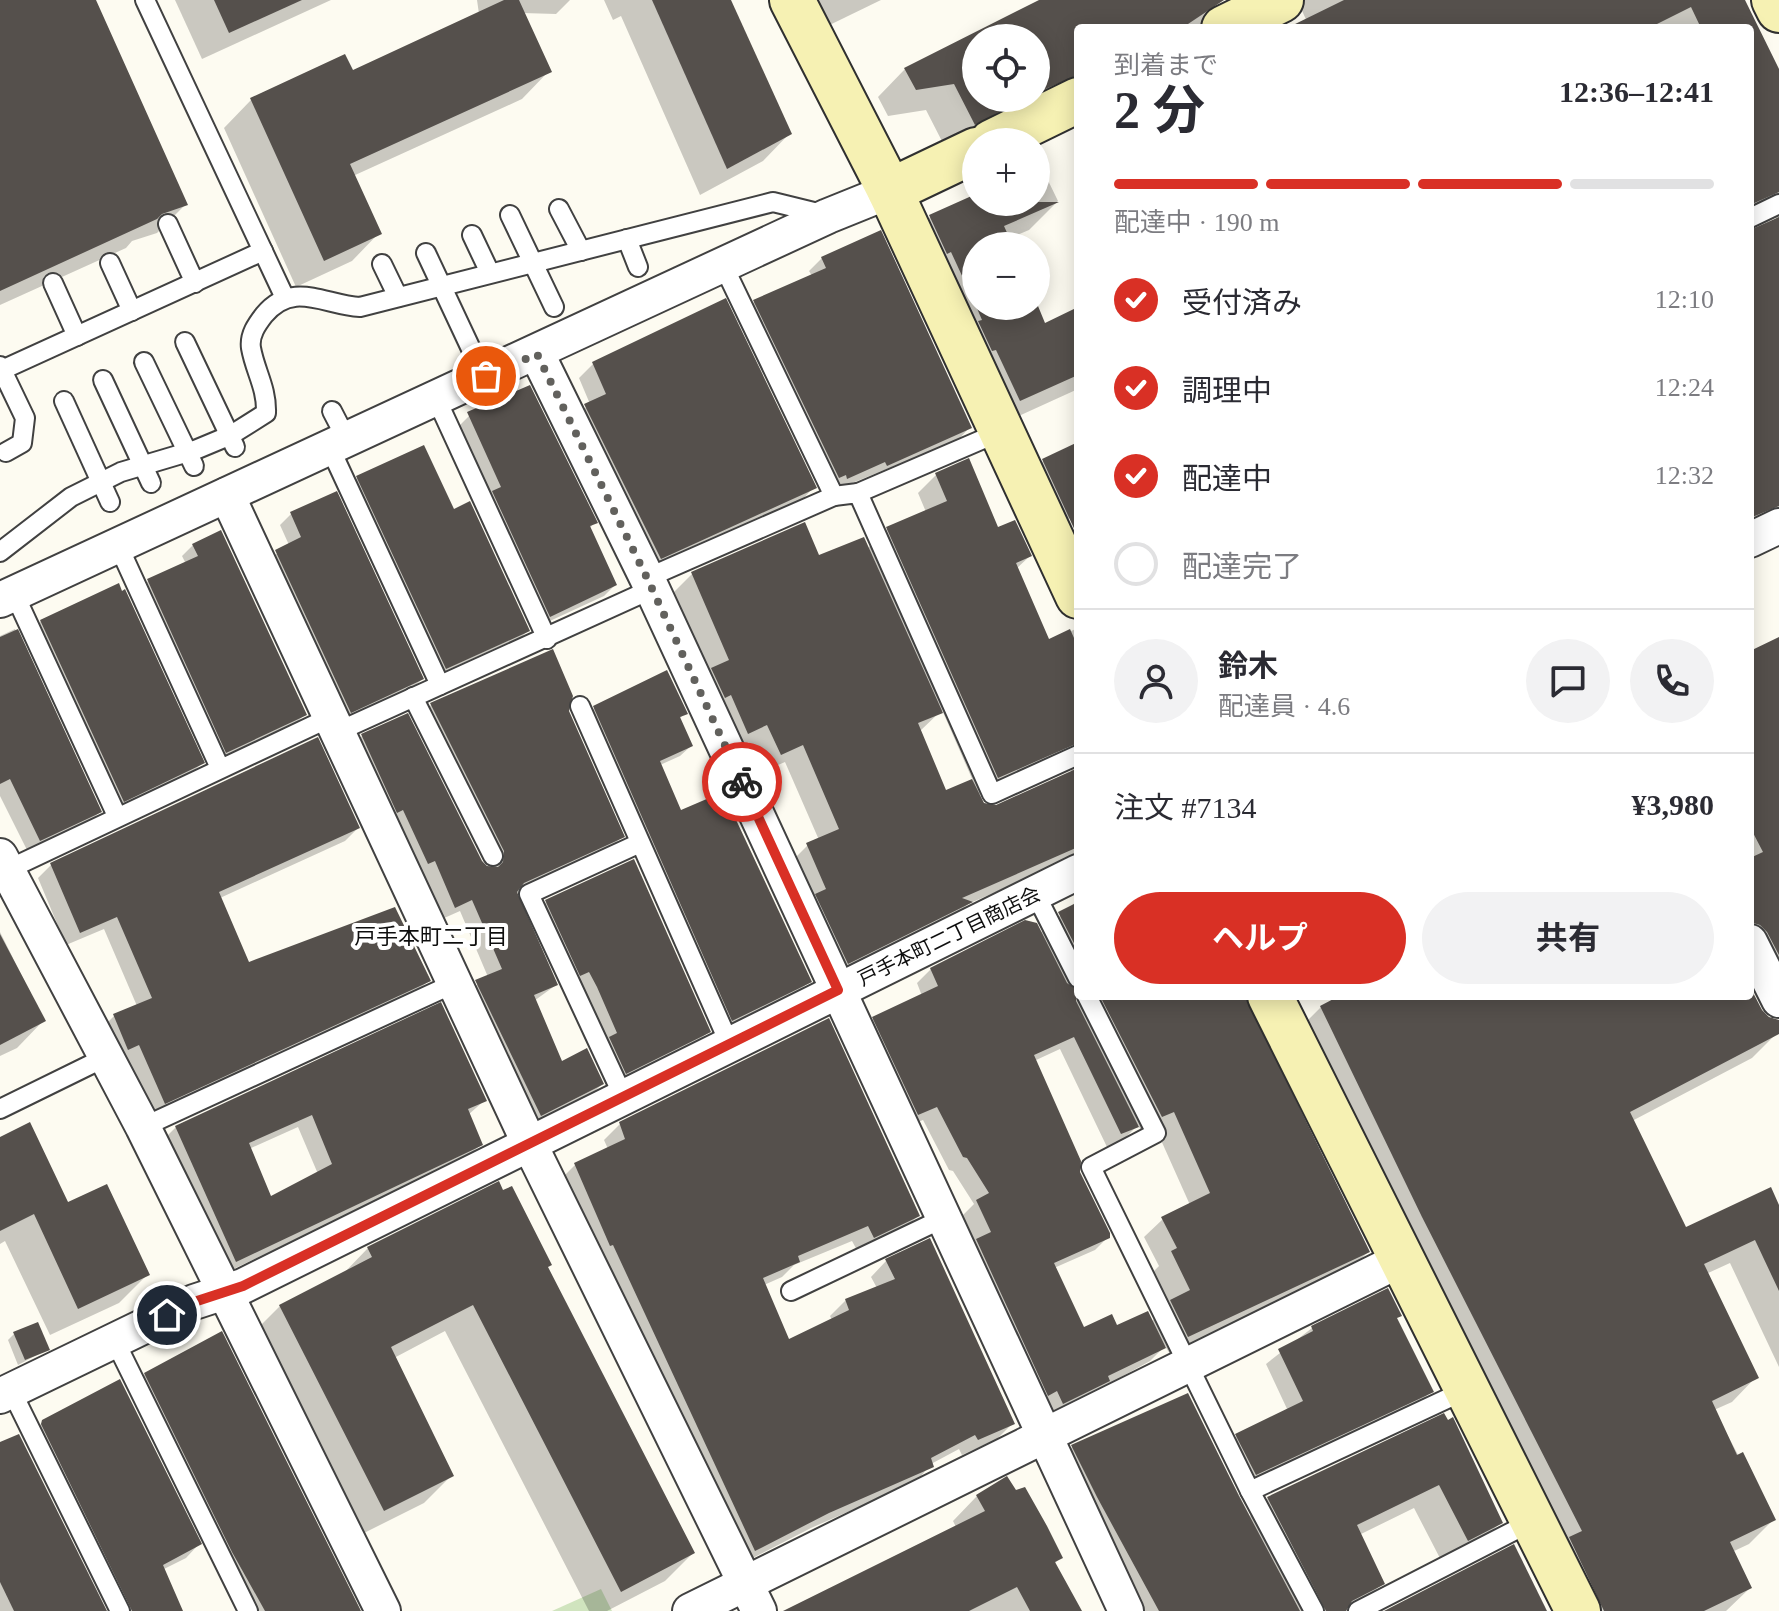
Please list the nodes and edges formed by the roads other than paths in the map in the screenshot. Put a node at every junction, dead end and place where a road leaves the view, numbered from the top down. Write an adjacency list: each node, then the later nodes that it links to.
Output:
1 (145, 0): 20 (lane)
2 (792, 0): 11 (street)
3 (1280, 0): 6 (street); 7 (street)
4 (1774, 0): 5 (street)
5 (1779, 10)
6 (1232, 24)
7 (1291, 24)
8 (1074, 102): 9 (street)
9 (1021, 128)
10 (962, 157): 11 (street)
11 (890, 191): 15 (street); 45 (street)
12 (1779, 204): 16 (lane)
13 (559, 209): 21 (lane)
14 (510, 215): 24 (lane)
15 (828, 216): 19 (lane); 27 (street)
16 (1754, 216)
17 (168, 224): 30 (lane)
18 (472, 235): 28 (lane)
19 (627, 239): 21 (lane); 26 (lane)
20 (263, 251): 30 (lane); 33 (lane)
21 (581, 251): 24 (lane)
22 (426, 253): 31 (lane)
23 (110, 263): 35 (lane)
24 (532, 263): 28 (lane); 34 (lane)
25 (382, 264): 32 (lane)
26 (638, 267)
27 (724, 267): 39 (street); 55 (lane)
28 (490, 273): 31 (lane)
29 (53, 283): 36 (lane)
30 (195, 283): 35 (lane)
31 (442, 286): 32 (lane); 38 (lane)
32 (398, 297): 33 (lane)
33 (285, 298): 47 (lane)
34 (554, 307)
35 (132, 311): 36 (lane)
36 (77, 336): 41 (lane)
37 (185, 342): 47 (lane)
38 (472, 351)
39 (537, 354): 43 (street); 61 (street)
40 (144, 362): 49 (lane)
41 (1, 368): 48 (lane)
42 (103, 380): 50 (lane)
43 (436, 398): 46 (street); 64 (lane)
44 (64, 401): 51 (lane)
45 (1002, 431): 53 (lane); 62 (street)
46 (336, 433): 54 (street); 65 (lane)
47 (233, 441): 49 (lane)
48 (6, 452)
49 (191, 459): 50 (lane)
50 (142, 465): 51 (lane); 52 (lane)
51 (100, 482): 56 (lane); 60 (lane)
52 (151, 483)
53 (858, 493): 55 (lane); 69 (lane)
54 (227, 495): 59 (street); 68 (street)
55 (834, 496): 61 (lane)
56 (110, 502)
57 (1779, 526): 58 (street)
58 (1754, 538)
59 (118, 545): 63 (street); 70 (lane)
60 (0, 552)
61 (650, 583): 64 (lane); 80 (street)
62 (1074, 587)
63 (7, 596): 71 (lane)
64 (547, 639): 65 (lane)
65 (440, 685): 66 (lane)
66 (413, 697): 68 (lane); 73 (lane)
67 (580, 706): 72 (lane)
68 (334, 724): 70 (lane); 79 (street)
69 (1074, 757)
70 (220, 768): 71 (lane)
71 (117, 816): 74 (lane)
72 (640, 843): 84 (lane); 86 (lane)
73 (493, 856)
74 (4, 863): 85 (street)
75 (1074, 874): 76 (street, 戸手本町二丁目商店会)
76 (1035, 893): 78 (lane); 80 (street, 戸手本町二丁目商店会)
77 (1754, 950): 83 (street)
78 (1074, 970)
79 (455, 983): 88 (lane); 89 (street)
80 (838, 990): 84 (street, 戸手本町二丁目商店会); 90 (street)
81 (1089, 1000): 95 (lane)
82 (1272, 1000): 91 (street)
83 (1779, 1000)
84 (730, 1045): 86 (street, 戸手本町二丁目商店会)
85 (106, 1057): 87 (lane); 88 (street)
86 (624, 1098): 89 (street, 戸手本町二丁目商店会)
87 (0, 1109)
88 (143, 1127): 93 (street)
89 (530, 1145): 93 (street, 戸手本町二丁目商店会); 101 (street)
90 (944, 1218): 92 (lane); 98 (street)
91 (1402, 1259): 95 (street); 96 (street)
92 (791, 1291)
93 (227, 1294): 94 (street, 戸手本町二丁目商店会); 104 (street)
94 (115, 1341): 97 (street, 戸手本町二丁目商店会); 103 (lane)
95 (1190, 1364): 98 (street); 99 (lane)
96 (1468, 1389): 99 (lane); 100 (street)
97 (6, 1393): 102 (lane)
98 (1042, 1437): 101 (street); 106 (street)
99 (1250, 1491): 107 (lane)
100 (1533, 1521): 108 (lane); 109 (street)
101 (752, 1597): 105 (street)
102 (120, 1611)
103 (248, 1611)
104 (383, 1611)
105 (690, 1611)
106 (1126, 1611)
107 (1314, 1611)
108 (1358, 1611)
109 (1578, 1611)

